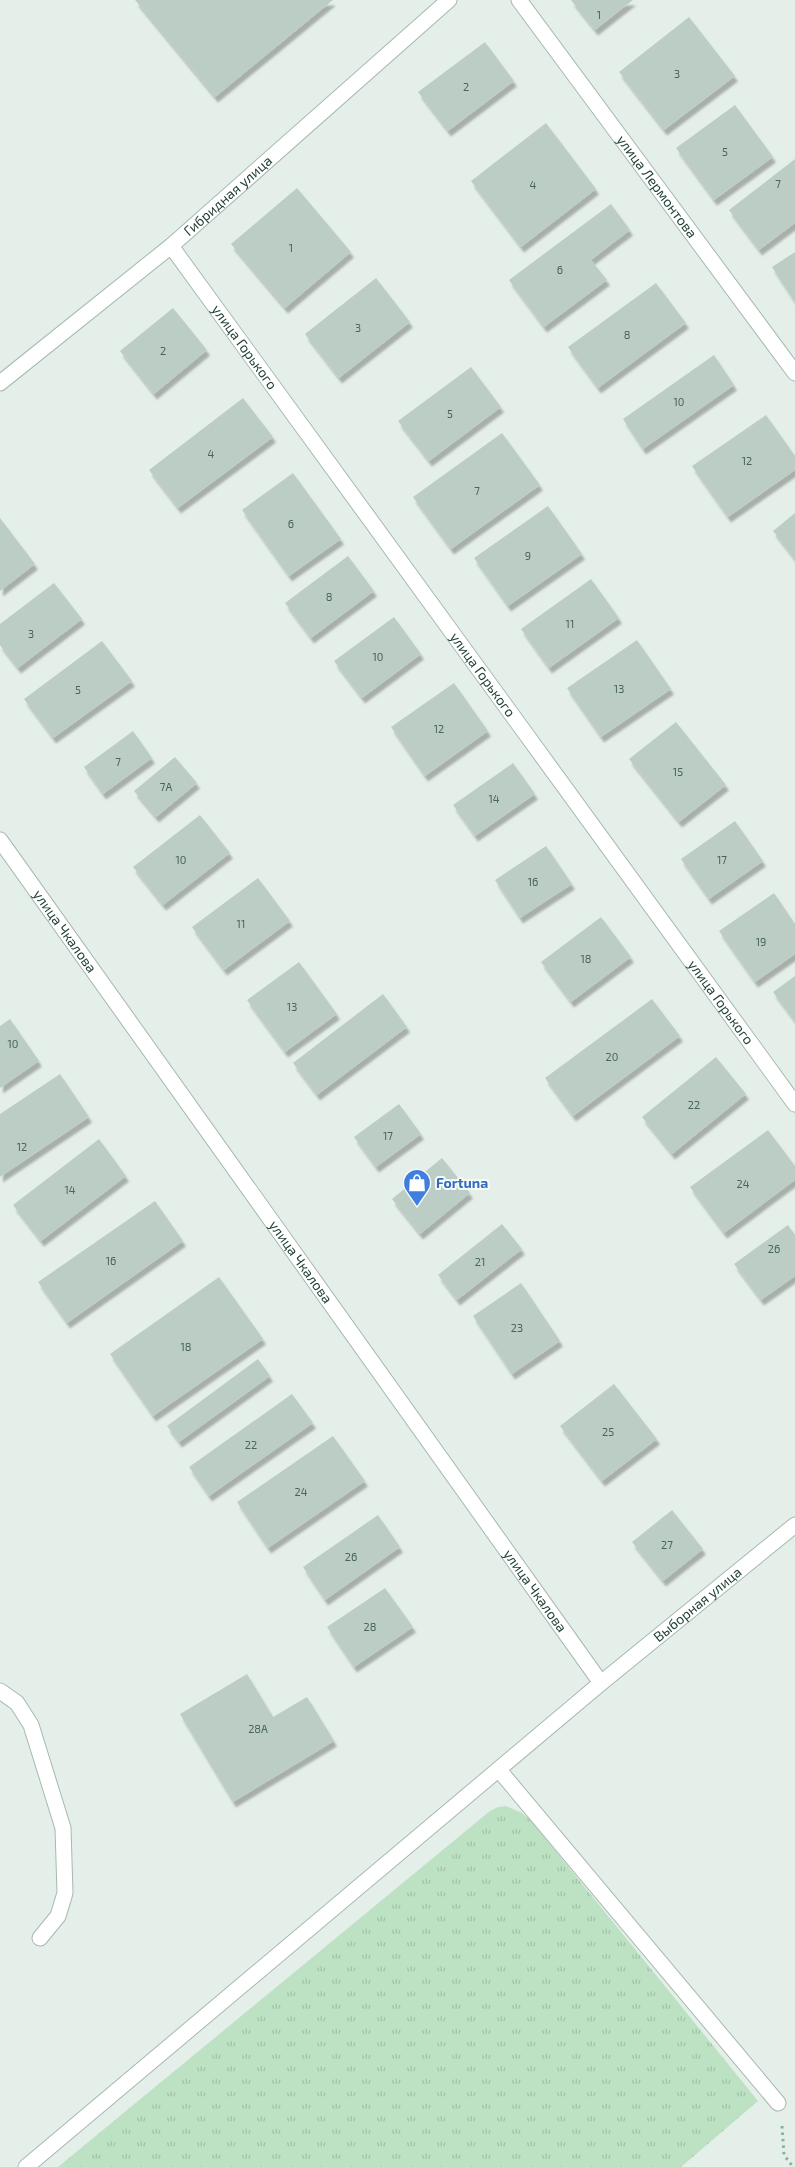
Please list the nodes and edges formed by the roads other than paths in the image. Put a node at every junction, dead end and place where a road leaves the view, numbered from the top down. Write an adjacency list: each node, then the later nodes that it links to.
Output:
1 (449, 0): 3 (street, Гибридная улица)
2 (519, 0): 4 (street, улица Лермонтова)
3 (171, 246): 5 (street, Гибридная улица); 7 (street, улица Горького)
4 (795, 373)
5 (0, 383)
6 (0, 840): 9 (street, улица Чкалова)
7 (795, 1104)
8 (795, 1526): 9 (street, Выборная улица)
9 (601, 1683): 11 (street, Выборная улица)
10 (0, 1691): 12 (street)
11 (499, 1770): 13 (street); 14 (street, Выборная улица)
12 (40, 1938)
13 (778, 2103)
14 (26, 2167)

